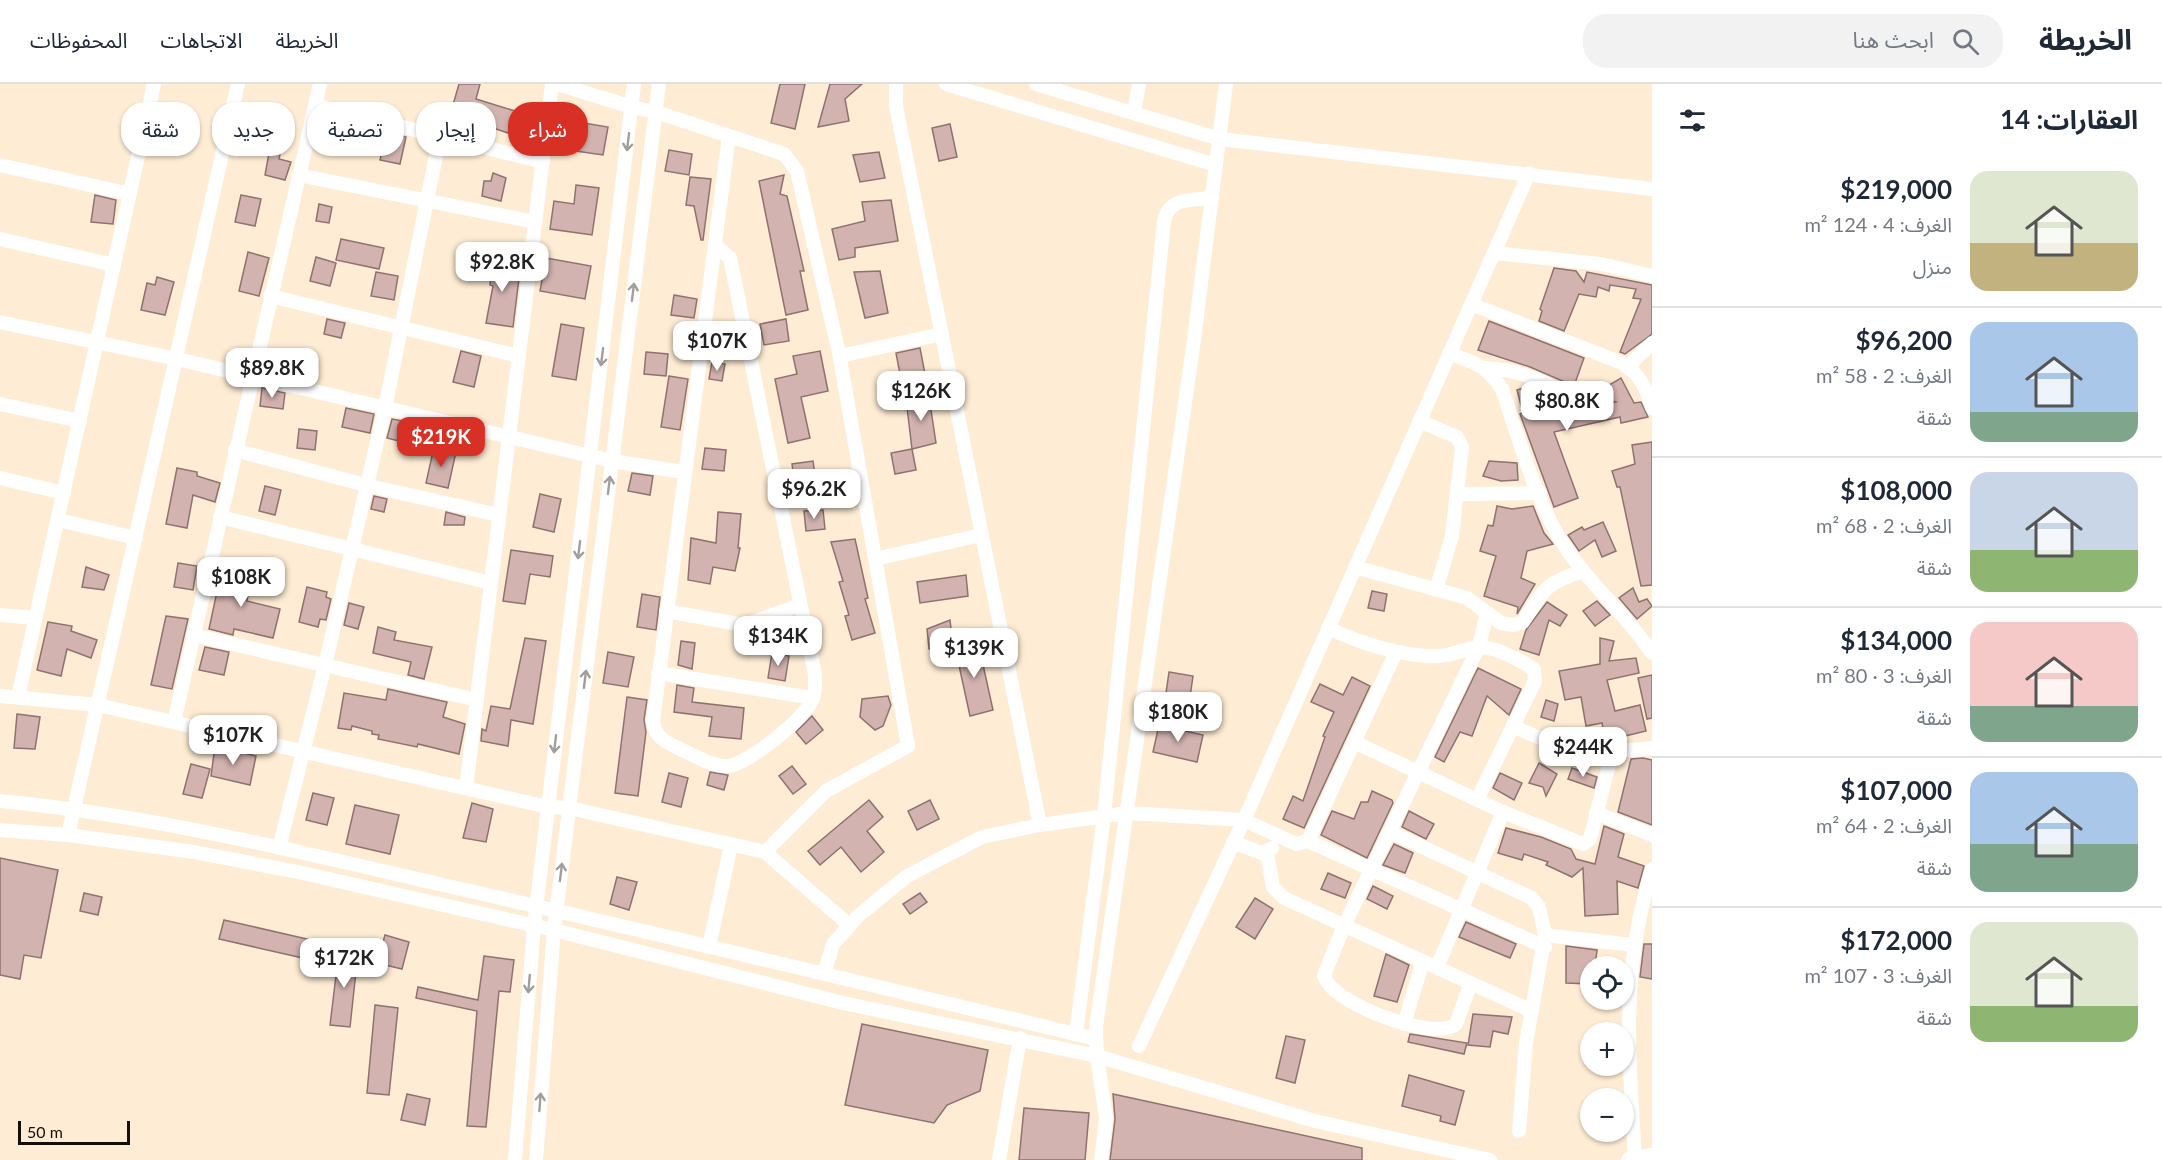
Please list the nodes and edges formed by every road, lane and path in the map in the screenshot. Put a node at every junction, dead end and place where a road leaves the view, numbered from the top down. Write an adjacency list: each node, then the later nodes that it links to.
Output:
1 (154, 84): 29 (street)
2 (238, 84): 48 (street)
3 (320, 84): 14 (street)
4 (552, 84): 23 (street)
5 (557, 84): 15 (street)
6 (634, 84): 15 (street)
7 (659, 84): 16 (street)
8 (896, 84): 42 (street)
9 (946, 84): 25 (street)
10 (1036, 84): 13 (street)
11 (1139, 84): 17 (street)
12 (1226, 84): 20 (street)
13 (1055, 87): 17 (street)
14 (316, 102)
15 (632, 107): 16 (street); 60 (street, one-way to 60)
16 (656, 112): 18 (street); 61 (street, one-way to 16)
17 (1134, 112): 20 (street)
18 (729, 136): 34 (street); 47 (street)
19 (307, 138): 27 (street)
20 (1220, 140): 25 (street); 26 (street)
21 (496, 150): 23 (street)
22 (437, 156): 31 (street)
23 (543, 162): 32 (street)
24 (0, 165): 29 (street)
25 (1216, 165): 30 (street)
26 (1529, 173): 28 (street); 35 (street)
27 (298, 175): 31 (street); 38 (street)
28 (1652, 189)
29 (130, 194): 36 (street)
30 (1212, 198): 110 (street); 112 (street)
31 (427, 201): 32 (street); 41 (street)
32 (535, 222): 46 (street)
33 (0, 239): 36 (street)
34 (715, 245): 62 (street); 79 (street)
35 (1494, 253): 37 (street); 39 (street)
36 (114, 265): 43 (street)
37 (1652, 276)
38 (270, 296): 41 (street); 51 (street)
39 (1471, 304): 45 (street); 49 (street)
40 (0, 322): 43 (street)
41 (402, 328): 46 (street); 54 (street)
42 (942, 334): 47 (street); 71 (street)
43 (98, 342): 48 (street); 56 (street)
44 (1652, 343): 49 (street)
45 (1449, 353): 50 (street); 57 (street)
46 (519, 356): 58 (street)
47 (840, 356): 74 (street)
48 (177, 359): 51 (street); 72 (street)
49 (1628, 367): 55 (street)
50 (1486, 368): 53 (street); 66 (street)
51 (251, 378): 54 (street); 59 (street)
52 (0, 404): 56 (street)
53 (1587, 405)
54 (385, 408): 58 (street); 64 (street)
55 (1652, 408)
56 (80, 421): 65 (street)
57 (1419, 421): 67 (street); 75 (street)
58 (509, 436): 60 (street); 68 (street)
59 (234, 450): 64 (street); 69 (street)
60 (590, 455): 61 (street); 106 (street, one-way to 106)
61 (612, 461): 62 (street); 108 (street, one-way to 61)
62 (684, 472): 80 (street)
63 (0, 478): 65 (street)
64 (365, 485): 68 (street); 73 (street)
65 (64, 493): 70 (street)
66 (1540, 493): 67 (street); 76 (street)
67 (1458, 494): 78 (street)
68 (499, 514): 77 (street)
69 (220, 517): 73 (street); 85 (street)
70 (57, 520): 72 (street); 83 (street)
71 (981, 535): 74 (street); 114 (street)
72 (136, 538): 95 (street)
73 (351, 550): 77 (street); 89 (street)
74 (874, 559): 124 (street)
75 (1355, 567): 78 (street); 84 (street)
76 (1583, 572): 81 (street); 88 (street)
77 (491, 583): 94 (street)
78 (1436, 590): 81 (street)
79 (800, 605): 80 (street); 93 (street)
80 (666, 611): 90 (street)
81 (1487, 613): 86 (street)
82 (0, 615): 83 (street)
83 (35, 618): 92 (street)
84 (1328, 628): 87 (street); 113 (street)
85 (193, 636): 89 (street); 96 (street)
86 (1479, 646): 87 (street); 97 (street); 102 (street)
87 (1396, 652): 98 (street)
88 (1652, 654)
89 (325, 665): 94 (street); 100 (street)
90 (658, 673): 93 (street); 93 (street)
91 (0, 696): 92 (street)
92 (18, 697): 95 (street)
93 (813, 698)
94 (477, 700): 103 (street)
95 (98, 705): 96 (street); 107 (street)
96 (174, 722): 100 (street)
97 (1513, 726): 101 (street); 104 (street)
98 (1354, 742): 102 (street); 120 (street)
99 (1652, 748): 101 (street)
100 (303, 751): 103 (street); 123 (street)
101 (1612, 753): 111 (street)
102 (1418, 772): 104 (street); 116 (street)
103 (466, 788): 106 (street)
104 (1477, 800): 109 (street)
105 (0, 801): 107 (street)
106 (548, 807): 108 (street); 129 (street)
107 (74, 808): 117 (street); 123 (street)
108 (569, 808): 122 (street); 130 (street, one-way to 108)
109 (1503, 812): 111 (street); 128 (street)
110 (1128, 813): 112 (street); 113 (street); 151 (street)
111 (1596, 813): 119 (street)
112 (1104, 816): 114 (street); 149 (street)
113 (1244, 820): 118 (street); 121 (street)
114 (1040, 825): 132 (street)
115 (0, 830): 117 (street)
116 (1390, 832): 127 (street); 128 (street)
117 (68, 835): 133 (street)
118 (1277, 835): 120 (street); 125 (street)
119 (1652, 835)
120 (1308, 841): 127 (street)
121 (1233, 842): 125 (street); 152 (street)
122 (731, 845): 124 (street); 138 (street)
123 (279, 848): 129 (street)
124 (765, 852): 132 (street)
125 (1267, 853): 134 (street)
126 (1652, 869): 137 (street)
127 (1371, 870): 131 (street); 134 (street)
128 (1477, 873): 131 (street); 136 (street)
129 (536, 906): 130 (street); 133 (street)
130 (556, 910): 135 (street); 138 (street)
131 (1461, 911): 136 (street); 141 (street)
132 (848, 924): 142 (street)
133 (534, 926): 135 (street); 156 (street, one-way to 156)
134 (1344, 926): 139 (street); 148 (street)
135 (554, 930): 145 (street); 157 (street, one-way to 135)
136 (1545, 941): 137 (street); 147 (street)
137 (1633, 945): 155 (street)
138 (709, 947): 140 (street)
139 (1423, 961): 141 (street); 148 (street)
140 (794, 967): 142 (street); 145 (street)
141 (1437, 967): 144 (street)
142 (824, 974): 143 (street)
143 (848, 980): 146 (street); 149 (street)
144 (1471, 983): 147 (street); 148 (street)
145 (788, 990): 146 (street)
146 (843, 1003): 150 (street)
147 (1532, 1011): 154 (street)
148 (1404, 1024)
149 (1076, 1034): 151 (street)
150 (1020, 1038): 153 (street); 158 (street)
151 (1096, 1039): 153 (street)
152 (1139, 1046)
153 (1096, 1056): 159 (street); 160 (street)
154 (1519, 1131)
155 (1639, 1158)
156 (515, 1160)
157 (536, 1160)
158 (999, 1160)
159 (1101, 1160)
160 (1490, 1160)

